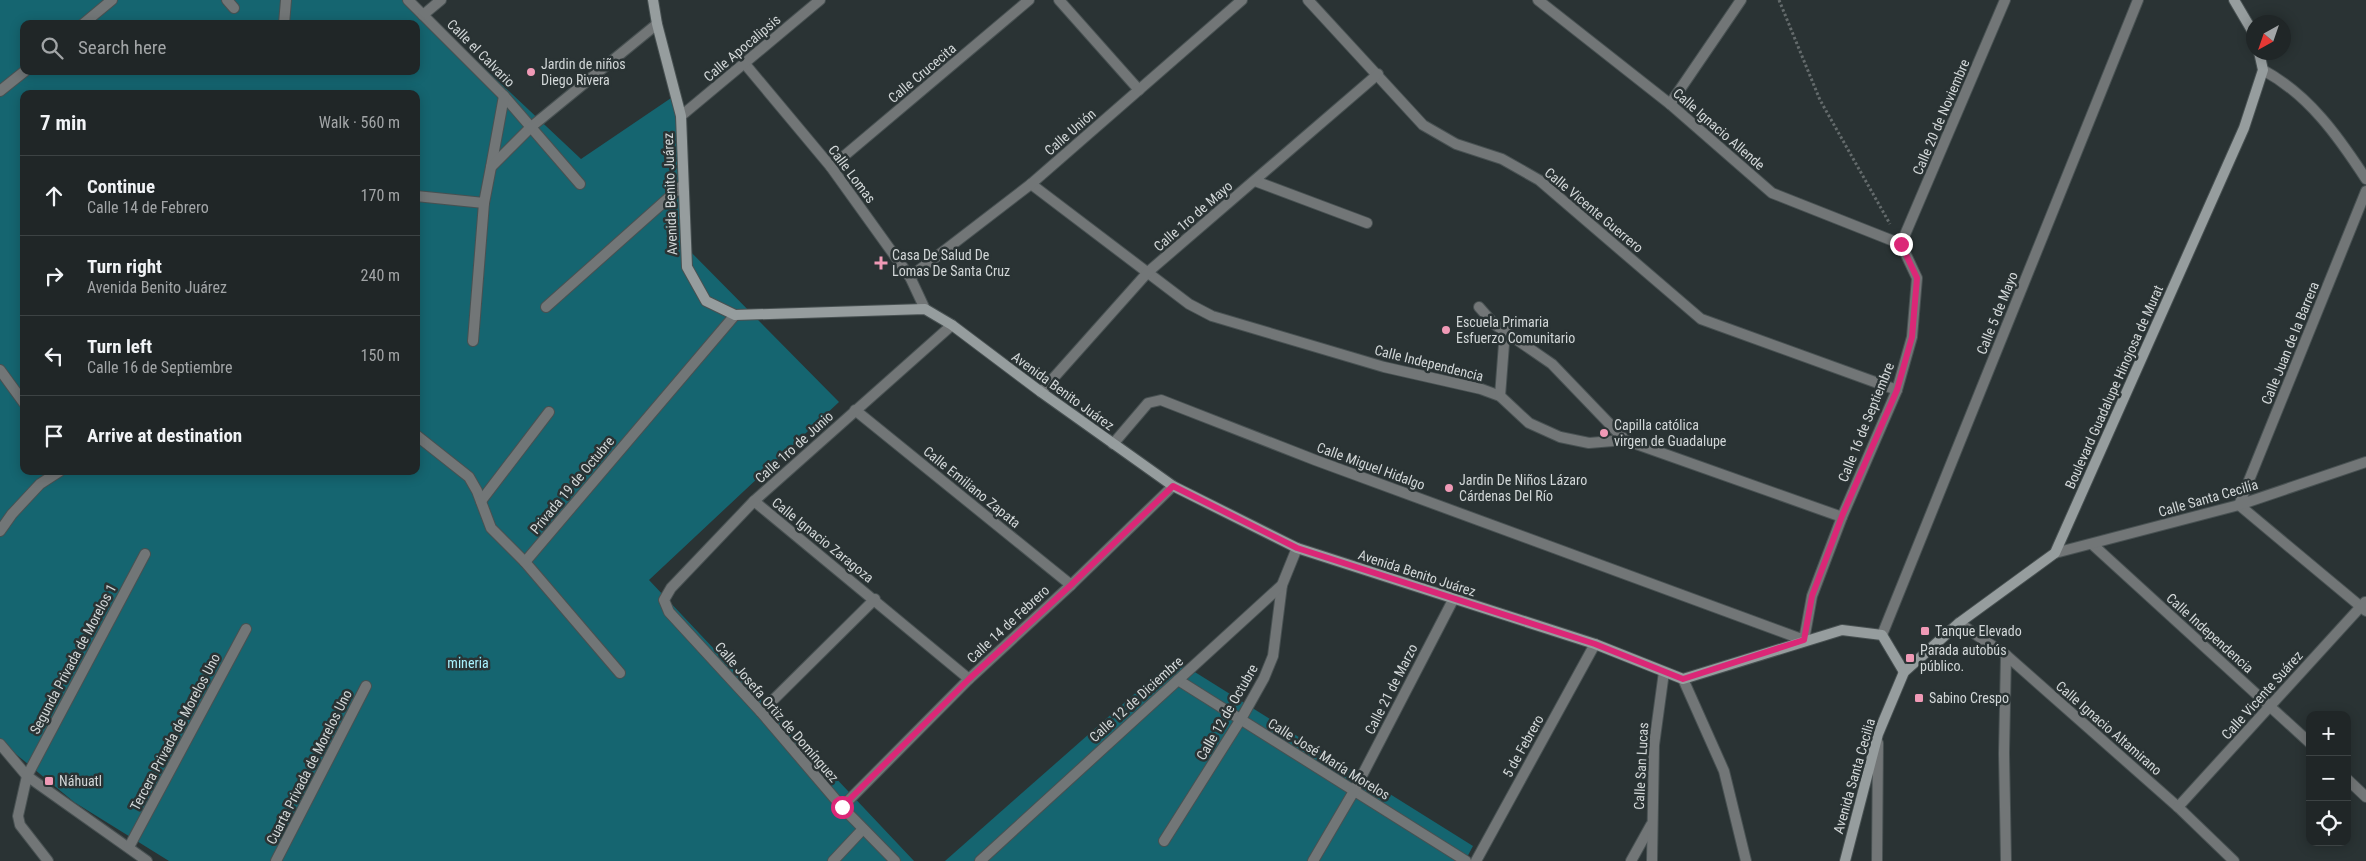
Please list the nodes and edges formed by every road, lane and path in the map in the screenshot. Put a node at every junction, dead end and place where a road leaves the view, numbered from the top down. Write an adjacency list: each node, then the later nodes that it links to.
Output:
1 (112, 0): 20 (street)
2 (227, 0): 18 (street)
3 (286, 0): 21 (street)
4 (408, 0): 19 (street, Calle el Calvario)
5 (441, 0): 19 (street)
6 (652, 0): 23 (street, Avenida Benito Juárez)
7 (820, 0): 25 (street, Calle Apocalipsis)
8 (1029, 0): 36 (street, Calle Crucecita)
9 (1060, 0): 29 (street)
10 (1242, 0): 29 (street, Calle Unión)
11 (1308, 0): 27 (street, Calle Vicente Guerrero)
12 (1740, 0): 32 (street)
13 (1779, 0): 46 (path)
14 (2005, 0): 46 (street, Calle 20 de Noviembre)
15 (2138, 0): 87 (street, Calle 5 de Mayo)
16 (2234, 0): 22 (street)
17 (1541, 1): 32 (street, Calle Ignacio Allende)
18 (234, 8)
19 (423, 15): 31 (street, Calle el Calvario)
20 (88, 20)
21 (284, 20)
22 (2246, 20)
23 (657, 24): 33 (street, Avenida Benito Juárez); 34 (street)
24 (2261, 60): 26 (street)
25 (745, 64): 33 (street, Calle Apocalipsis); 36 (street, Calle Lomas)
26 (2263, 70): 37 (street); 76 (street, Boulevard Guadalupe Hinojosa de Murat)
27 (1378, 74): 38 (street, Calle 1ro de Mayo); 57 (street, Calle Vicente Guerrero)
28 (20, 75): 30 (street)
29 (1139, 90): 40 (street, Calle Unión)
30 (0, 91)
31 (504, 96): 34 (street, Calle el Calvario); 35 (street)
32 (1670, 104): 46 (street, Calle Ignacio Allende)
33 (681, 116): 41 (street, Avenida Benito Juárez)
34 (531, 127): 35 (street); 39 (street, Calle el Calvario)
35 (491, 167): 44 (street)
36 (832, 167): 48 (street, Calle Lomas)
37 (2366, 179)
38 (1255, 181): 45 (street); 47 (street, Calle 1ro de Mayo)
39 (580, 184)
40 (1031, 184): 47 (street, Calle Independencia); 48 (street, Calle Unión)
41 (684, 185): 49 (street); 52 (street, Avenida Benito Juárez)
42 (2366, 191): 71 (street, Calle Juan de la Barrera)
43 (420, 196): 44 (street)
44 (484, 204): 55 (street)
45 (1367, 223)
46 (1901, 244): 57 (street, Calle 16 de Septiembre)
47 (1148, 272): 58 (street, Calle 1ro de Mayo); 59 (street, Calle Independencia)
48 (910, 277): 51 (street, Calle Lomas)
49 (546, 307)
50 (1479, 307): 54 (street)
51 (925, 309): 52 (street, Avenida Benito Juárez); 53 (street, Avenida Benito Juárez)
52 (735, 315): 78 (street, Privada 19 de Octubre)
53 (952, 325): 58 (street, Avenida Benito Juárez); 61 (street, Calle 1ro de Junio)
54 (1505, 332): 59 (street); 64 (street)
55 (473, 341)
56 (0, 370): 60 (street)
57 (1897, 390): 72 (street, Calle 16 de Septiembre)
58 (1041, 392): 65 (street, Avenida Benito Juárez)
59 (1500, 396): 64 (street, Calle Independencia)
60 (20, 398)
61 (855, 410): 70 (street, Calle 1ro de Junio); 80 (street, Calle Emiliano Zapata)
62 (549, 412): 69 (street)
63 (420, 438): 69 (street)
64 (1625, 440): 72 (street, Calle Independencia)
65 (1113, 444): 68 (street, Avenida Benito Juárez); 88 (street, Calle Miguel Hidalgo)
66 (2366, 462): 71 (street, Calle Santa Cecilia)
67 (54, 475): 73 (street)
68 (1173, 486): 75 (street, Avenida Benito Juárez); 80 (street, Calle 14 de Febrero)
69 (481, 501): 78 (street)
70 (754, 501): 81 (street, Calle Ignacio Zaragoza); 82 (street, Calle 1ro de Junio)
71 (2239, 505): 74 (street, Calle Santa Cecilia); 84 (street)
72 (1842, 516): 88 (street, Calle 16 de Septiembre)
73 (0, 531)
74 (2092, 544): 76 (street, Calle Santa Cecilia); 98 (street, Calle Independencia)
75 (1297, 548): 79 (street, Calle 12 de Diciembre); 83 (street, Avenida Benito Juárez)
76 (2055, 553): 85 (street, Boulevard Guadalupe Hinojosa de Murat)
77 (145, 554): 104 (street, Segunda Privada de Morelos 1)
78 (525, 562): 93 (street)
79 (1282, 584): 96 (street, Calle 12 de Diciembre); 100 (street, Calle 12 de Octubre)
80 (1071, 585): 94 (street, Calle 14 de Febrero)
81 (875, 599): 94 (street, Calle Ignacio Zaragoza); 99 (street, Calle Ignacio Zaragoza)
82 (664, 600): 99 (street, Calle Josefa Ortiz de Domínguez)
83 (1453, 600): 89 (street, Avenida Benito Juárez); 106 (street, Calle 21 de Marzo)
84 (2364, 606): 98 (street, Calle Vicente Suárez)
85 (1959, 623): 90 (street, Calle Ignacio Altamirano); 92 (street, Boulevard Guadalupe Hinojosa de Murat)
86 (246, 629): 113 (street, Tercera Privada de Morelos Uno)
87 (1882, 635): 88 (street); 92 (street)
88 (1804, 640): 95 (street)
89 (1595, 644): 91 (street, Avenida Benito Juárez); 122 (street, 5 de Febrero)
90 (2006, 655): 109 (street, Calle Ignacio Altamirano); 128 (street)
91 (1664, 672): 95 (street, Avenida Benito Juárez); 110 (street, Calle San Lucas)
92 (1904, 672): 101 (street, Avenida Santa Cecilia)
93 (620, 673)
94 (969, 679): 108 (street, Calle 14 de Febrero)
95 (1683, 679): 125 (street)
96 (1178, 680): 100 (street, Calle José María Morelos); 119 (street, Calle 12 de Diciembre)
97 (366, 686): 116 (street, Cuarta Privada de Morelos Uno)
98 (2271, 706): 102 (street, Calle Independencia); 109 (street, Calle Vicente Suárez)
99 (761, 712): 108 (street, Calle Josefa Ortiz de Domínguez)
100 (1241, 719): 106 (street, Calle José María Morelos); 112 (street, Calle 12 de Octubre)
101 (1878, 734): 126 (street, Avenida Santa Cecilia); 127 (street)
102 (2306, 739)
103 (0, 744): 104 (street)
104 (27, 776): 113 (street); 114 (street, Segunda Privada de Morelos 1)
105 (2351, 783): 107 (street)
106 (1354, 791): 120 (street, Calle 21 de Marzo); 121 (street, Calle José María Morelos)
107 (2366, 797)
108 (842, 807): 111 (street, Calle Josefa Ortiz de Domínguez)
109 (2178, 807): 129 (street, Calle Ignacio Altamirano)
110 (1652, 823): 123 (street); 124 (street, Calle San Lucas)
111 (864, 830): 117 (street); 118 (street, Calle Josefa Ortiz de Domínguez)
112 (1164, 841)
113 (129, 848): 115 (street)
114 (48, 861)
115 (147, 861)
116 (276, 861)
117 (832, 861)
118 (895, 861)
119 (980, 861)
120 (1313, 861)
121 (1466, 861)
122 (1476, 861)
123 (1631, 861)
124 (1652, 861)
125 (1746, 861)
126 (1845, 861)
127 (1877, 861)
128 (2006, 861)
129 (2234, 861)

